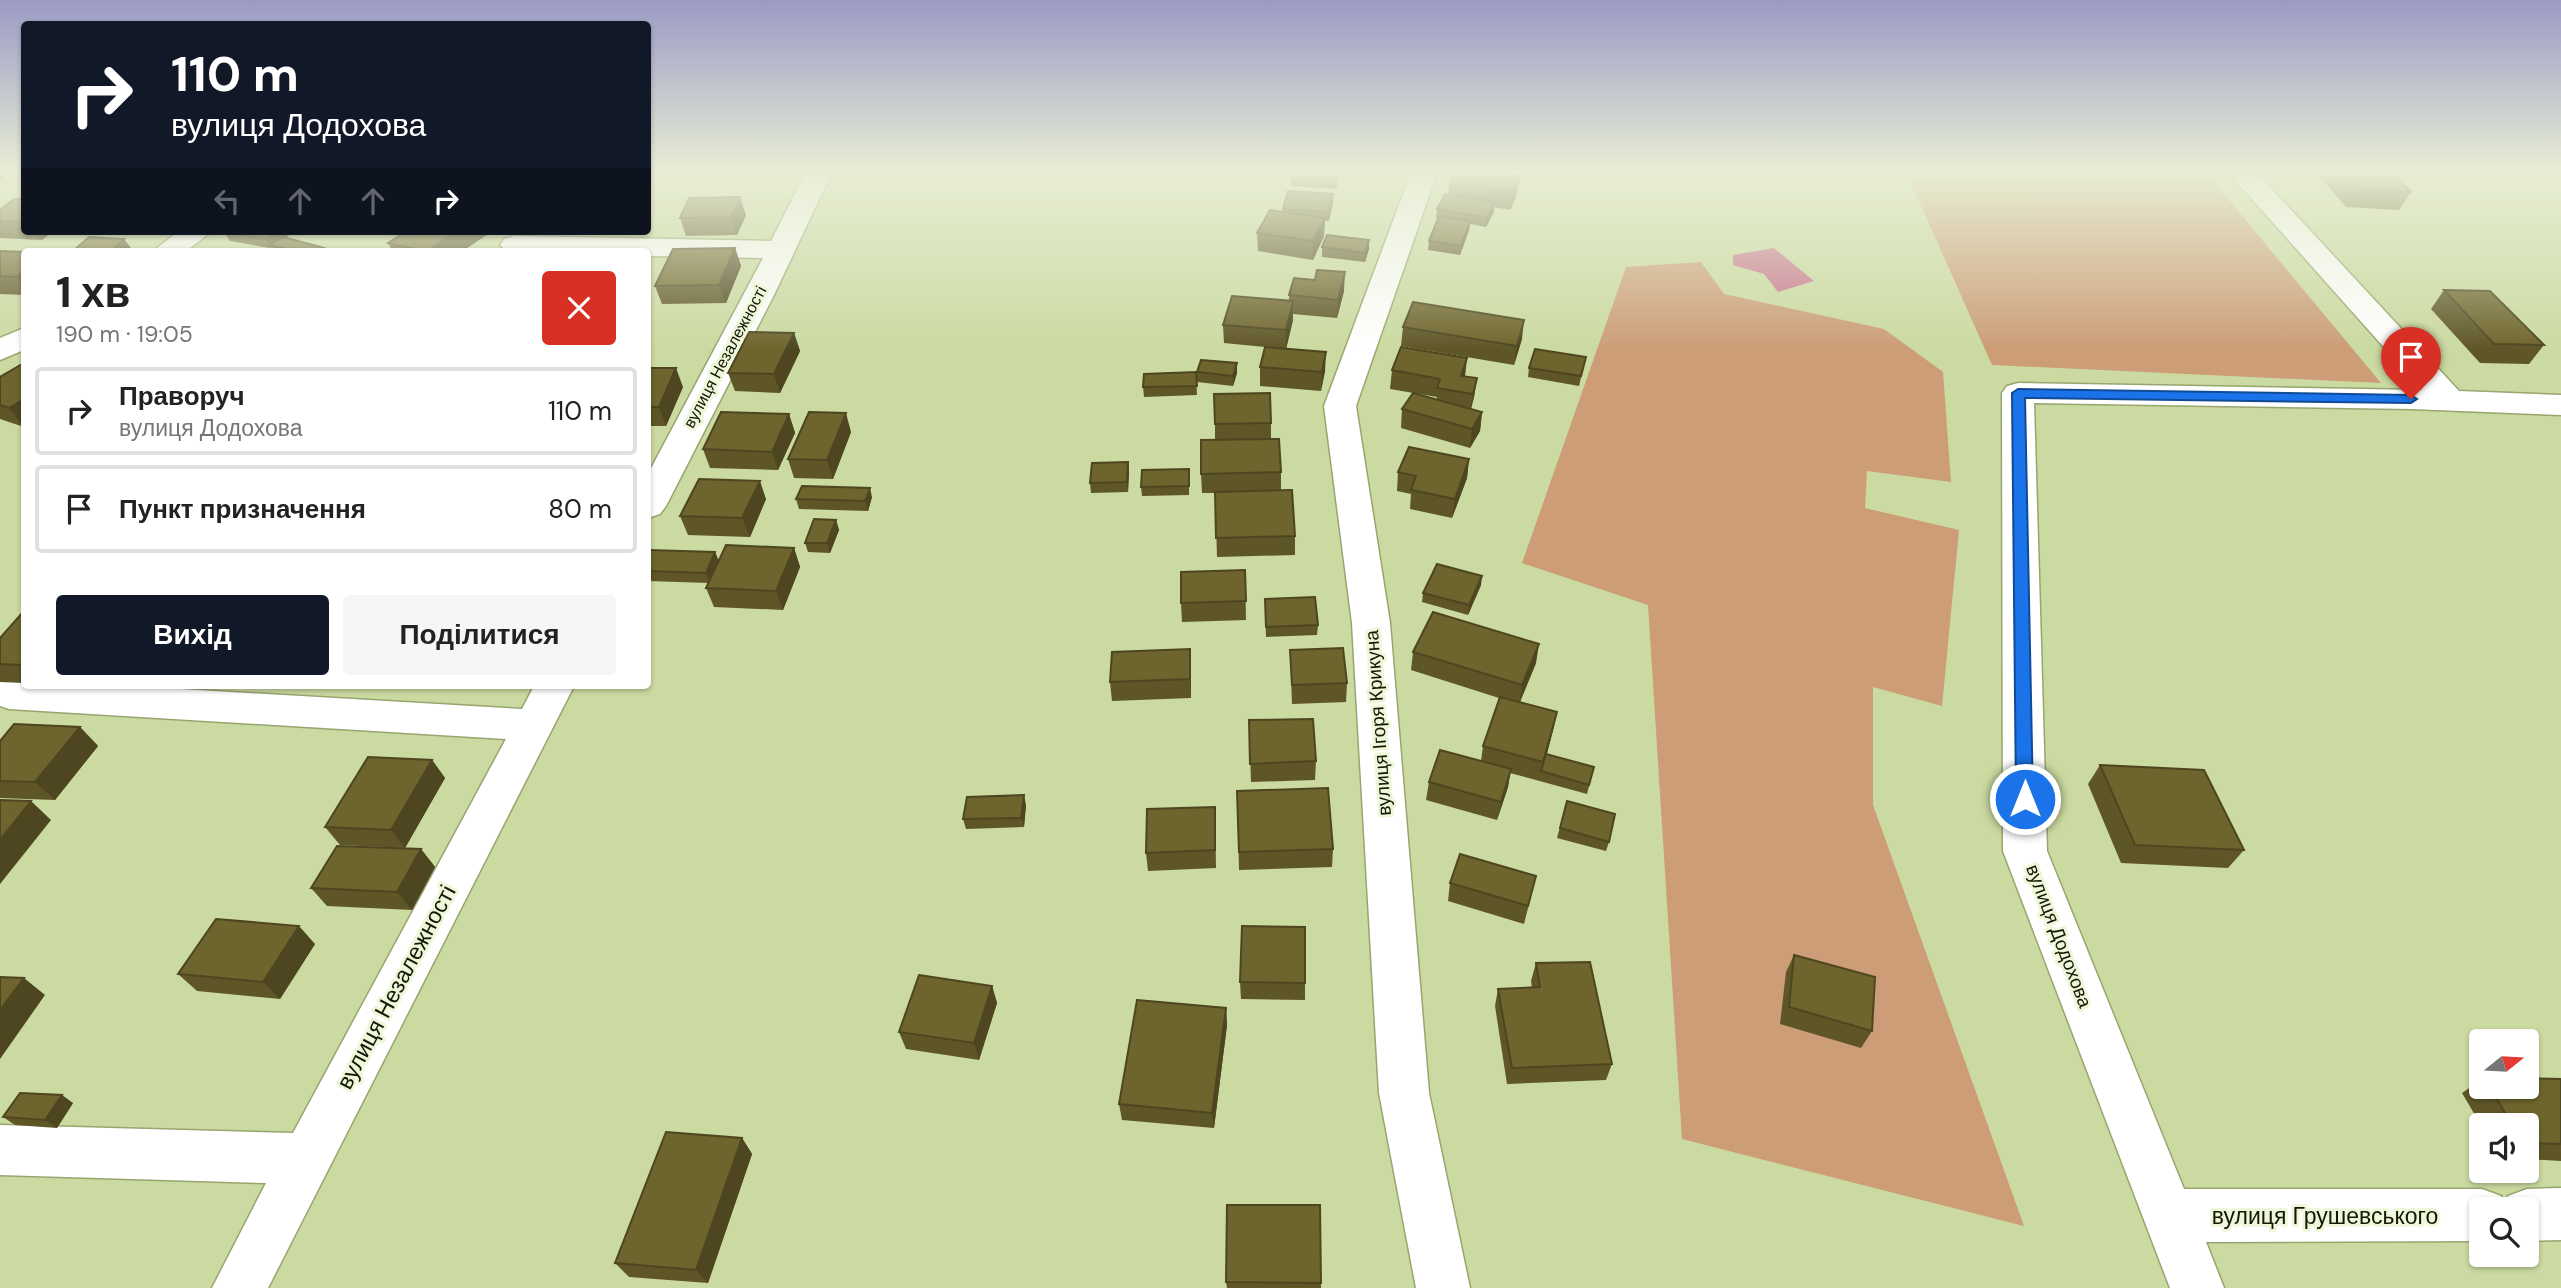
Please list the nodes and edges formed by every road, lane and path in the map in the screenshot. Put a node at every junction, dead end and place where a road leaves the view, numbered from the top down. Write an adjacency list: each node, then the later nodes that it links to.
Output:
1 (791, 230): 7 (street, вулиця Незалежності)
2 (1403, 230): 23 (street, вулиця Ігоря Крикуна)
3 (2294, 230): 10 (street)
4 (192, 235): 6 (street)
5 (514, 245): 7 (street)
6 (172, 248)
7 (781, 250): 12 (street, вулиця Незалежності)
8 (21, 339): 9 (street)
9 (0, 351)
10 (2449, 400): 11 (street, вулиця Додохова); 21 (street, вулиця Додохова)
11 (2561, 405)
12 (663, 447): 13 (street, вулиця Незалежності)
13 (651, 494)
14 (9, 694): 15 (street)
15 (544, 705): 17 (street, вулиця Незалежності)
16 (0, 1150): 17 (street)
17 (306, 1159): 22 (street, вулиця Незалежності)
18 (2561, 1214): 20 (street)
19 (2469, 1215): 21 (street, вулиця Грушевського)
20 (2539, 1215)
21 (2169, 1216): 24 (street, вулиця Додохова)
22 (239, 1288)
23 (1443, 1288)
24 (2197, 1288)

